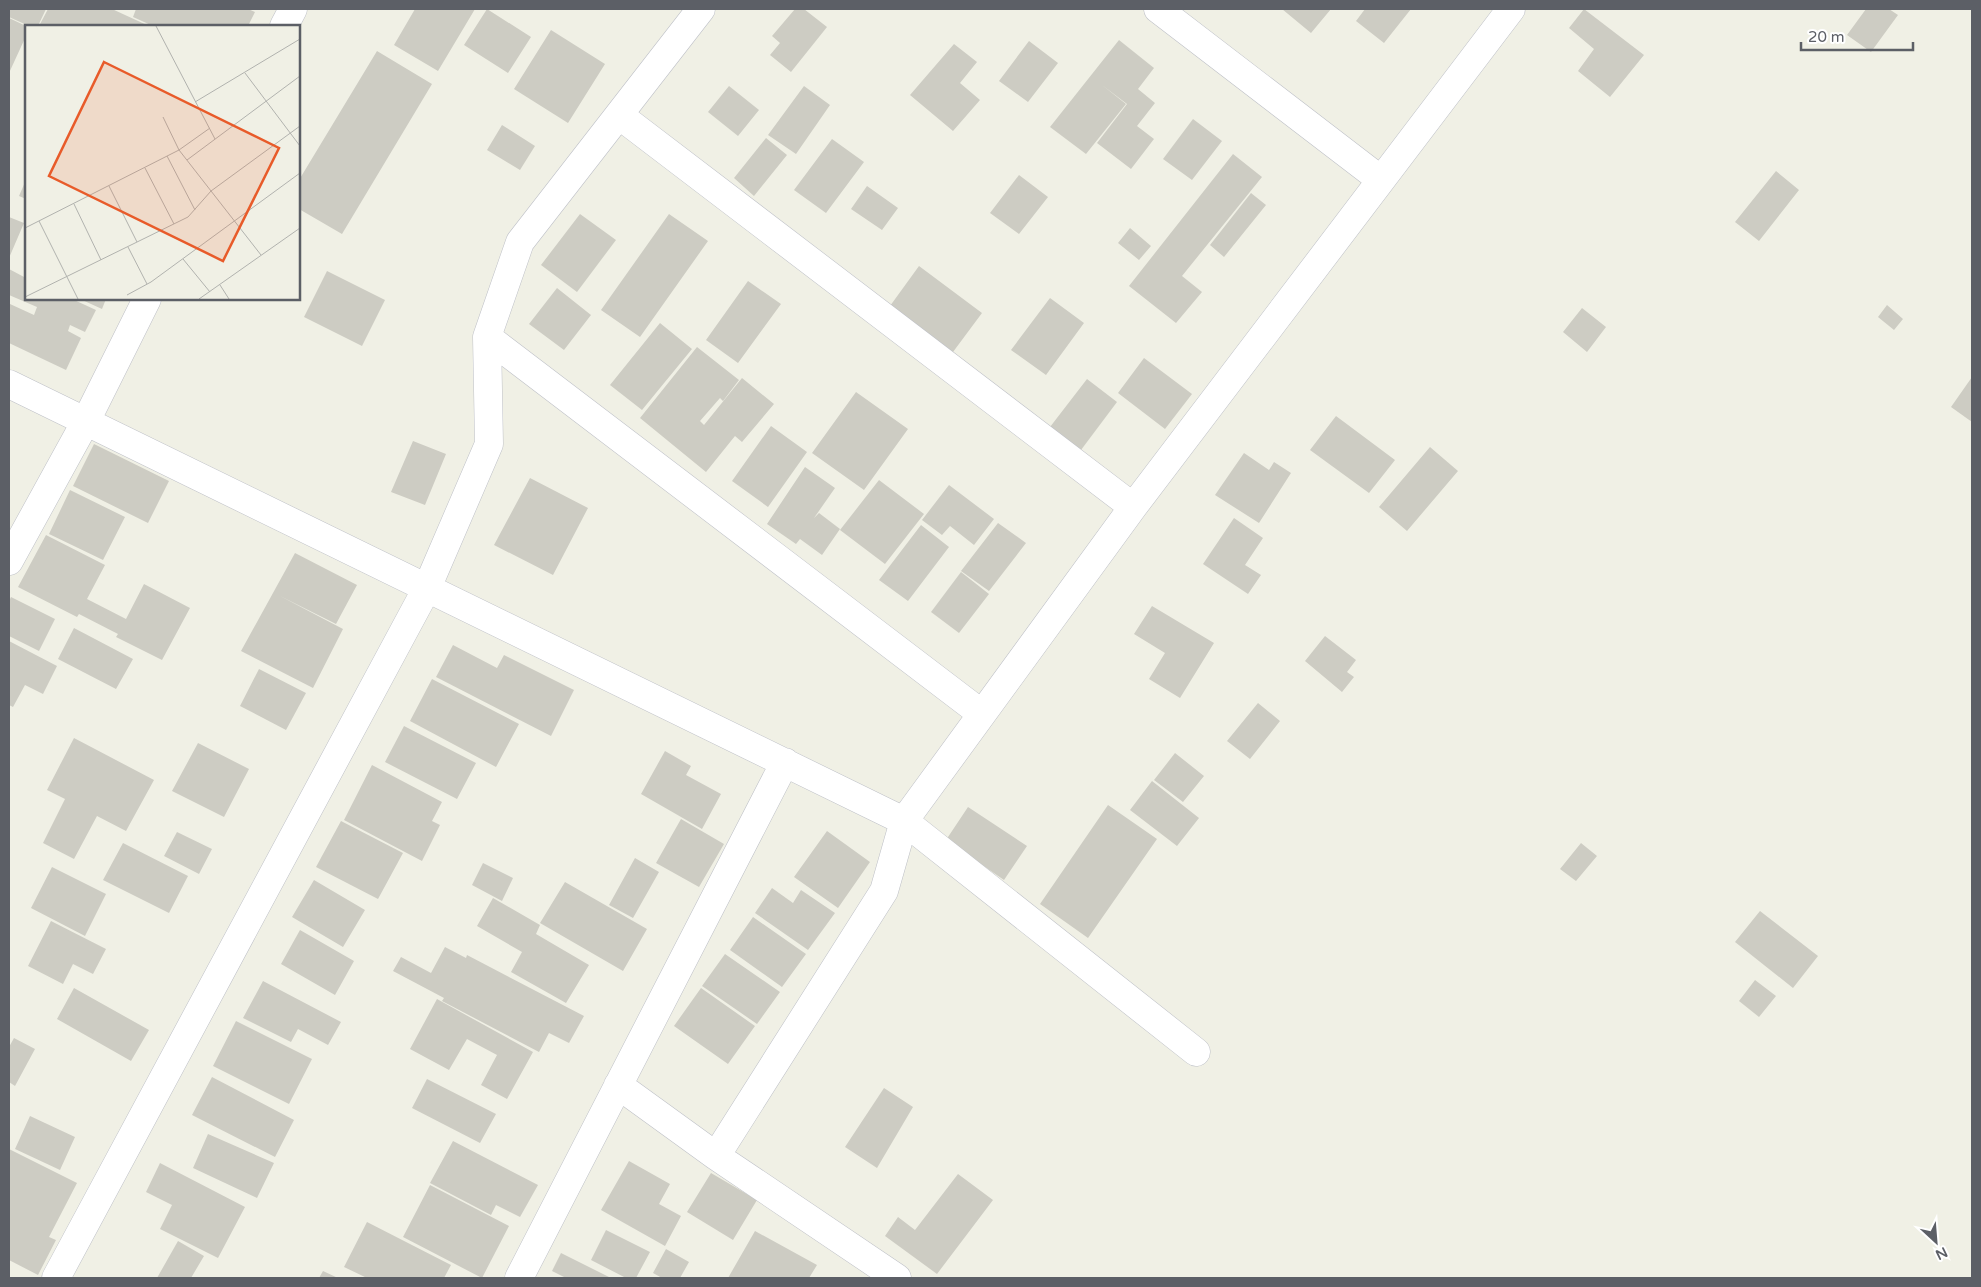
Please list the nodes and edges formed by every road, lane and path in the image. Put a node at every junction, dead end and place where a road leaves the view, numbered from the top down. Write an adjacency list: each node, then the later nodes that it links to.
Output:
1 (293, 9): 5 (street)
2 (701, 9): 6 (street)
3 (1158, 9): 7 (street)
4 (1511, 9): 7 (street)
5 (285, 25)
6 (618, 114): 9 (street); 12 (street)
7 (1381, 180): 12 (street)
8 (147, 300): 11 (street)
9 (486, 337): 14 (street); 15 (street)
10 (9, 384): 11 (street)
11 (86, 421): 13 (street); 14 (street)
12 (1132, 507): 15 (street)
13 (9, 562)
14 (427, 588): 16 (street); 21 (street)
15 (982, 714): 17 (street)
16 (785, 762): 17 (street); 19 (street)
17 (904, 821): 18 (street); 20 (street)
18 (1196, 1052)
19 (618, 1085): 20 (street); 22 (street)
20 (716, 1156): 23 (street)
21 (56, 1278)
22 (519, 1278)
23 (897, 1278)

